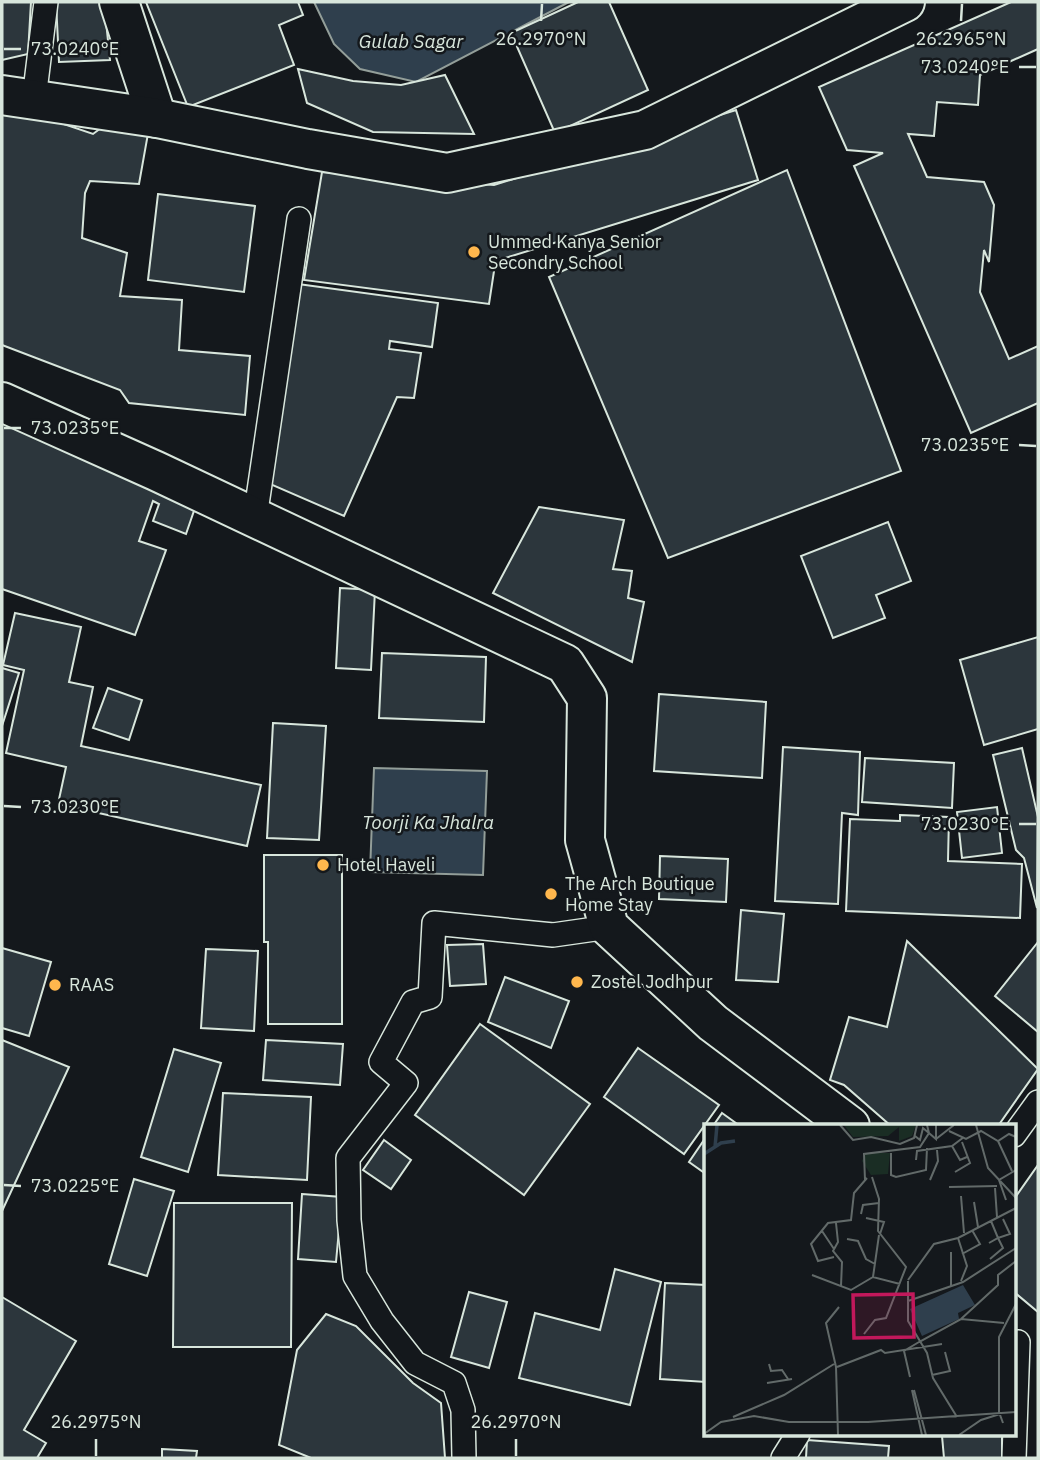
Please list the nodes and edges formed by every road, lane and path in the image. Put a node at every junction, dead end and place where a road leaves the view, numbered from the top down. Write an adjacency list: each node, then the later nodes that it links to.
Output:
1 (46, 2): 4 (lane)
2 (119, 2): 5 (street)
3 (905, 2): 5 (street)
4 (18, 97): 5 (street)
5 (157, 118)
6 (299, 219): 8 (lane)
7 (2, 402): 8 (street)
8 (255, 518): 9 (street)
9 (609, 927): 11 (street); 17 (lane)
10 (1038, 1102): 12 (lane)
11 (847, 1124)
12 (1016, 1132)
13 (1016, 1340): 14 (lane)
14 (1038, 1358)
15 (797, 1436): 18 (lane)
16 (1014, 1436): 19 (lane)
17 (464, 1458)
18 (783, 1458)
19 (1014, 1458)

